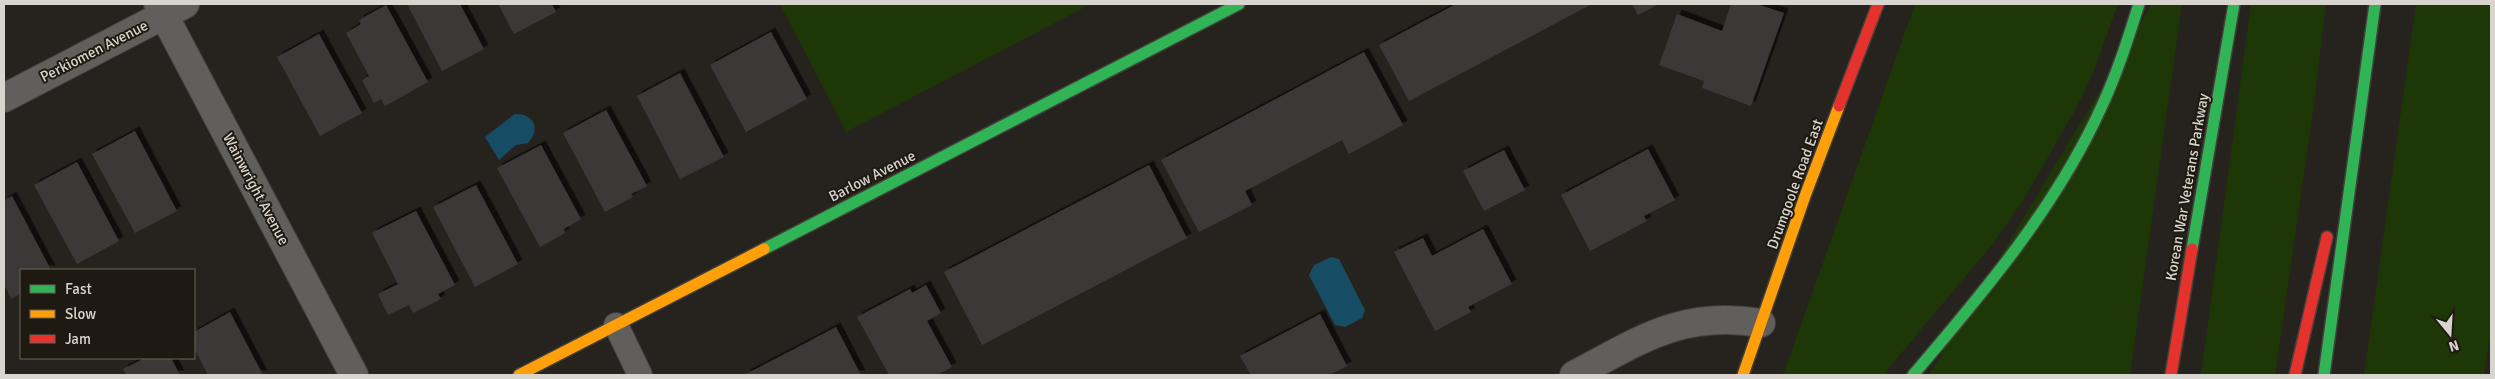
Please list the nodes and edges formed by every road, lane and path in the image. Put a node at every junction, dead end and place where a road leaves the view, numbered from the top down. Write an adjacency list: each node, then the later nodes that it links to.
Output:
1 (1239, 4): 12 (main road, Barlow Avenue)
2 (1878, 4): 11 (main road, Drumgoole Road East)
3 (2139, 4): 18 (main road)
4 (2234, 4): 19 (main road, Korean War Veterans Parkway)
5 (2375, 4): 7 (main road)
6 (169, 7): 8 (street, Perkiomen Avenue); 13 (street, Wainwright Avenue)
7 (2364, 87): 9 (main road); 21 (main road)
8 (4, 98)
9 (2335, 203)
10 (2330, 222): 20 (main road)
11 (1761, 323): 16 (street); 17 (main road, Drumgoole Road East)
12 (616, 325): 14 (main road, Barlow Avenue); 15 (lane)
13 (354, 375)
14 (519, 375)
15 (640, 375)
16 (1574, 375)
17 (1743, 375)
18 (1913, 375)
19 (2172, 375)
20 (2295, 375)
21 (2324, 375)

